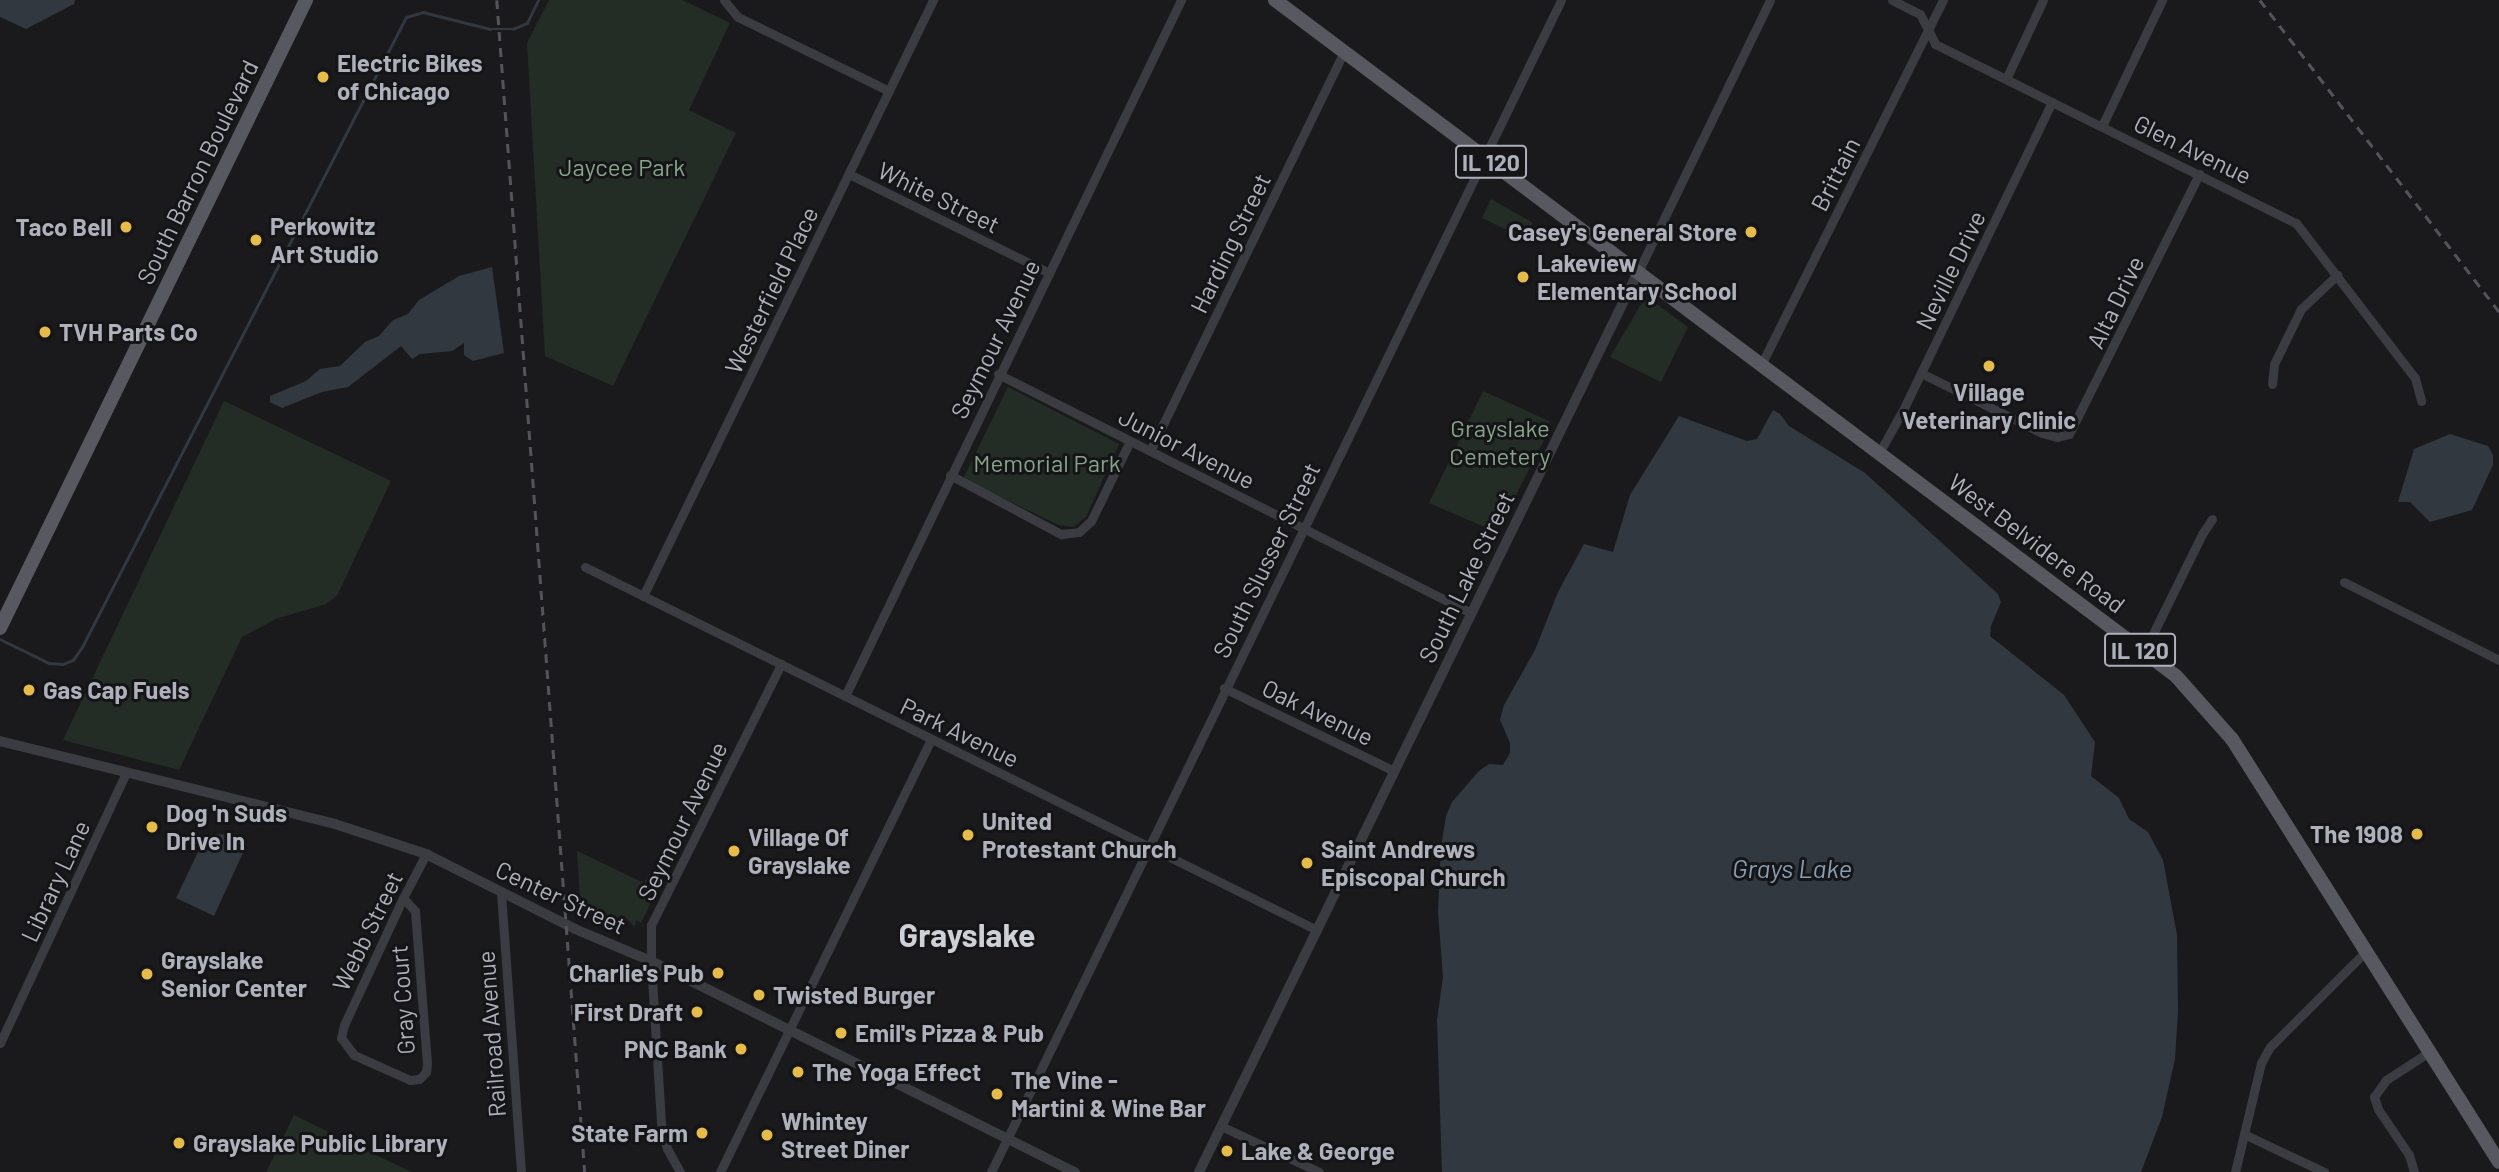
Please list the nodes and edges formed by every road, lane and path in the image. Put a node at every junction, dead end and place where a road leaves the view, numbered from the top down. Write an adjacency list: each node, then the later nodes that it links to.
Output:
1 (306, 0): 39 (main road, South Barron Boulevard)
2 (933, 0): 15 (street, Westerfield Place)
3 (1181, 0): 22 (street, Seymour Avenue)
4 (1275, 0): 13 (main road, IL 120)
5 (1561, 0): 18 (street, South Slusser Street)
6 (1770, 0): 21 (street, South Lake Street)
7 (1892, 0): 12 (street, Glen Avenue)
8 (1943, 0): 12 (street, Brittain)
9 (2043, 0): 14 (street)
10 (2162, 0): 17 (street)
11 (724, 1): 15 (street)
12 (1928, 30): 14 (street, Glen Avenue); 24 (street, Brittain)
13 (1344, 52): 18 (main road, IL 120); 30 (street, Harding Street)
14 (2006, 79): 16 (street, Glen Avenue)
15 (889, 90): 19 (street, Westerfield Place)
16 (2052, 102): 17 (street, Glen Avenue); 25 (street, Neville Drive)
17 (2102, 126): 20 (street, Glen Avenue)
18 (1484, 157): 21 (main road, IL 120); 34 (street, South Slusser Street)
19 (849, 174): 22 (street, White Street); 37 (street, Westerfield Place)
20 (2199, 174): 23 (street, Glen Avenue); 25 (street, Alta Drive)
21 (1638, 272): 24 (main road, West Belvidere Road / IL 120); 38 (street, South Lake Street)
22 (1049, 273): 26 (street, Seymour Avenue)
23 (2337, 275): 27 (street); 28 (street, Glen Avenue)
24 (1761, 365): 31 (main road, West Belvidere Road / IL 120)
25 (1921, 373): 31 (street, Neville Drive)
26 (998, 374): 29 (street, Junior Avenue); 32 (street, Seymour Avenue)
27 (2273, 384)
28 (2421, 401)
29 (1130, 440): 30 (street, Junior Avenue); 32 (street)
30 (1150, 451): 34 (street, Junior Avenue)
31 (1879, 453): 40 (main road, West Belvidere Road / IL 120)
32 (950, 475): 44 (street, Seymour Avenue)
33 (2212, 519): 40 (street)
34 (1303, 528): 38 (street, Junior Avenue); 43 (street, South Slusser Street)
35 (585, 568): 37 (street, Park Avenue)
36 (2344, 582): 41 (street)
37 (643, 596): 42 (street, Park Avenue)
38 (1471, 613): 47 (street, South Lake Street)
39 (1, 625)
40 (2144, 652): 54 (main road, West Belvidere Road / IL 120)
41 (2499, 660)
42 (781, 664): 44 (street, Park Avenue); 55 (street, Seymour Avenue)
43 (1224, 688): 47 (street, Oak Avenue); 49 (street, South Slusser Street)
44 (845, 696): 45 (street, Park Avenue)
45 (931, 739): 49 (street, Park Avenue); 57 (street)
46 (0, 741): 48 (street, Center Street)
47 (1394, 771): 53 (street, South Lake Street)
48 (126, 774): 50 (street, Center Street); 58 (street, Library Lane)
49 (1149, 847): 53 (street, Park Avenue); 62 (street, South Slusser Street)
50 (426, 854): 51 (street, Center Street); 52 (street, Webb Street)
51 (501, 893): 55 (street, Center Street); 64 (street, Railroad Avenue)
52 (404, 898): 56 (street, Webb Street); 56 (street, Gray Court)
53 (1317, 930): 60 (street, South Lake Street)
54 (2366, 951): 59 (main road, West Belvidere Road / IL 120); 61 (street)
55 (651, 961): 57 (street, Center Street); 65 (street, Seymour Avenue)
56 (344, 1025)
57 (789, 1031): 62 (street, Center Street); 66 (street)
58 (0, 1043)
59 (2430, 1052): 63 (main road, West Belvidere Road / IL 120); 73 (street)
60 (1221, 1126): 69 (street, South Lake Street); 70 (street)
61 (2244, 1134): 71 (street); 72 (street)
62 (1008, 1138): 67 (street, South Slusser Street); 68 (street, Center Street)
63 (2499, 1162)
64 (521, 1172)
65 (680, 1172)
66 (720, 1172)
67 (991, 1172)
68 (1075, 1172)
69 (1199, 1172)
70 (1320, 1172)
71 (2235, 1172)
72 (2323, 1172)
73 (2414, 1172)

